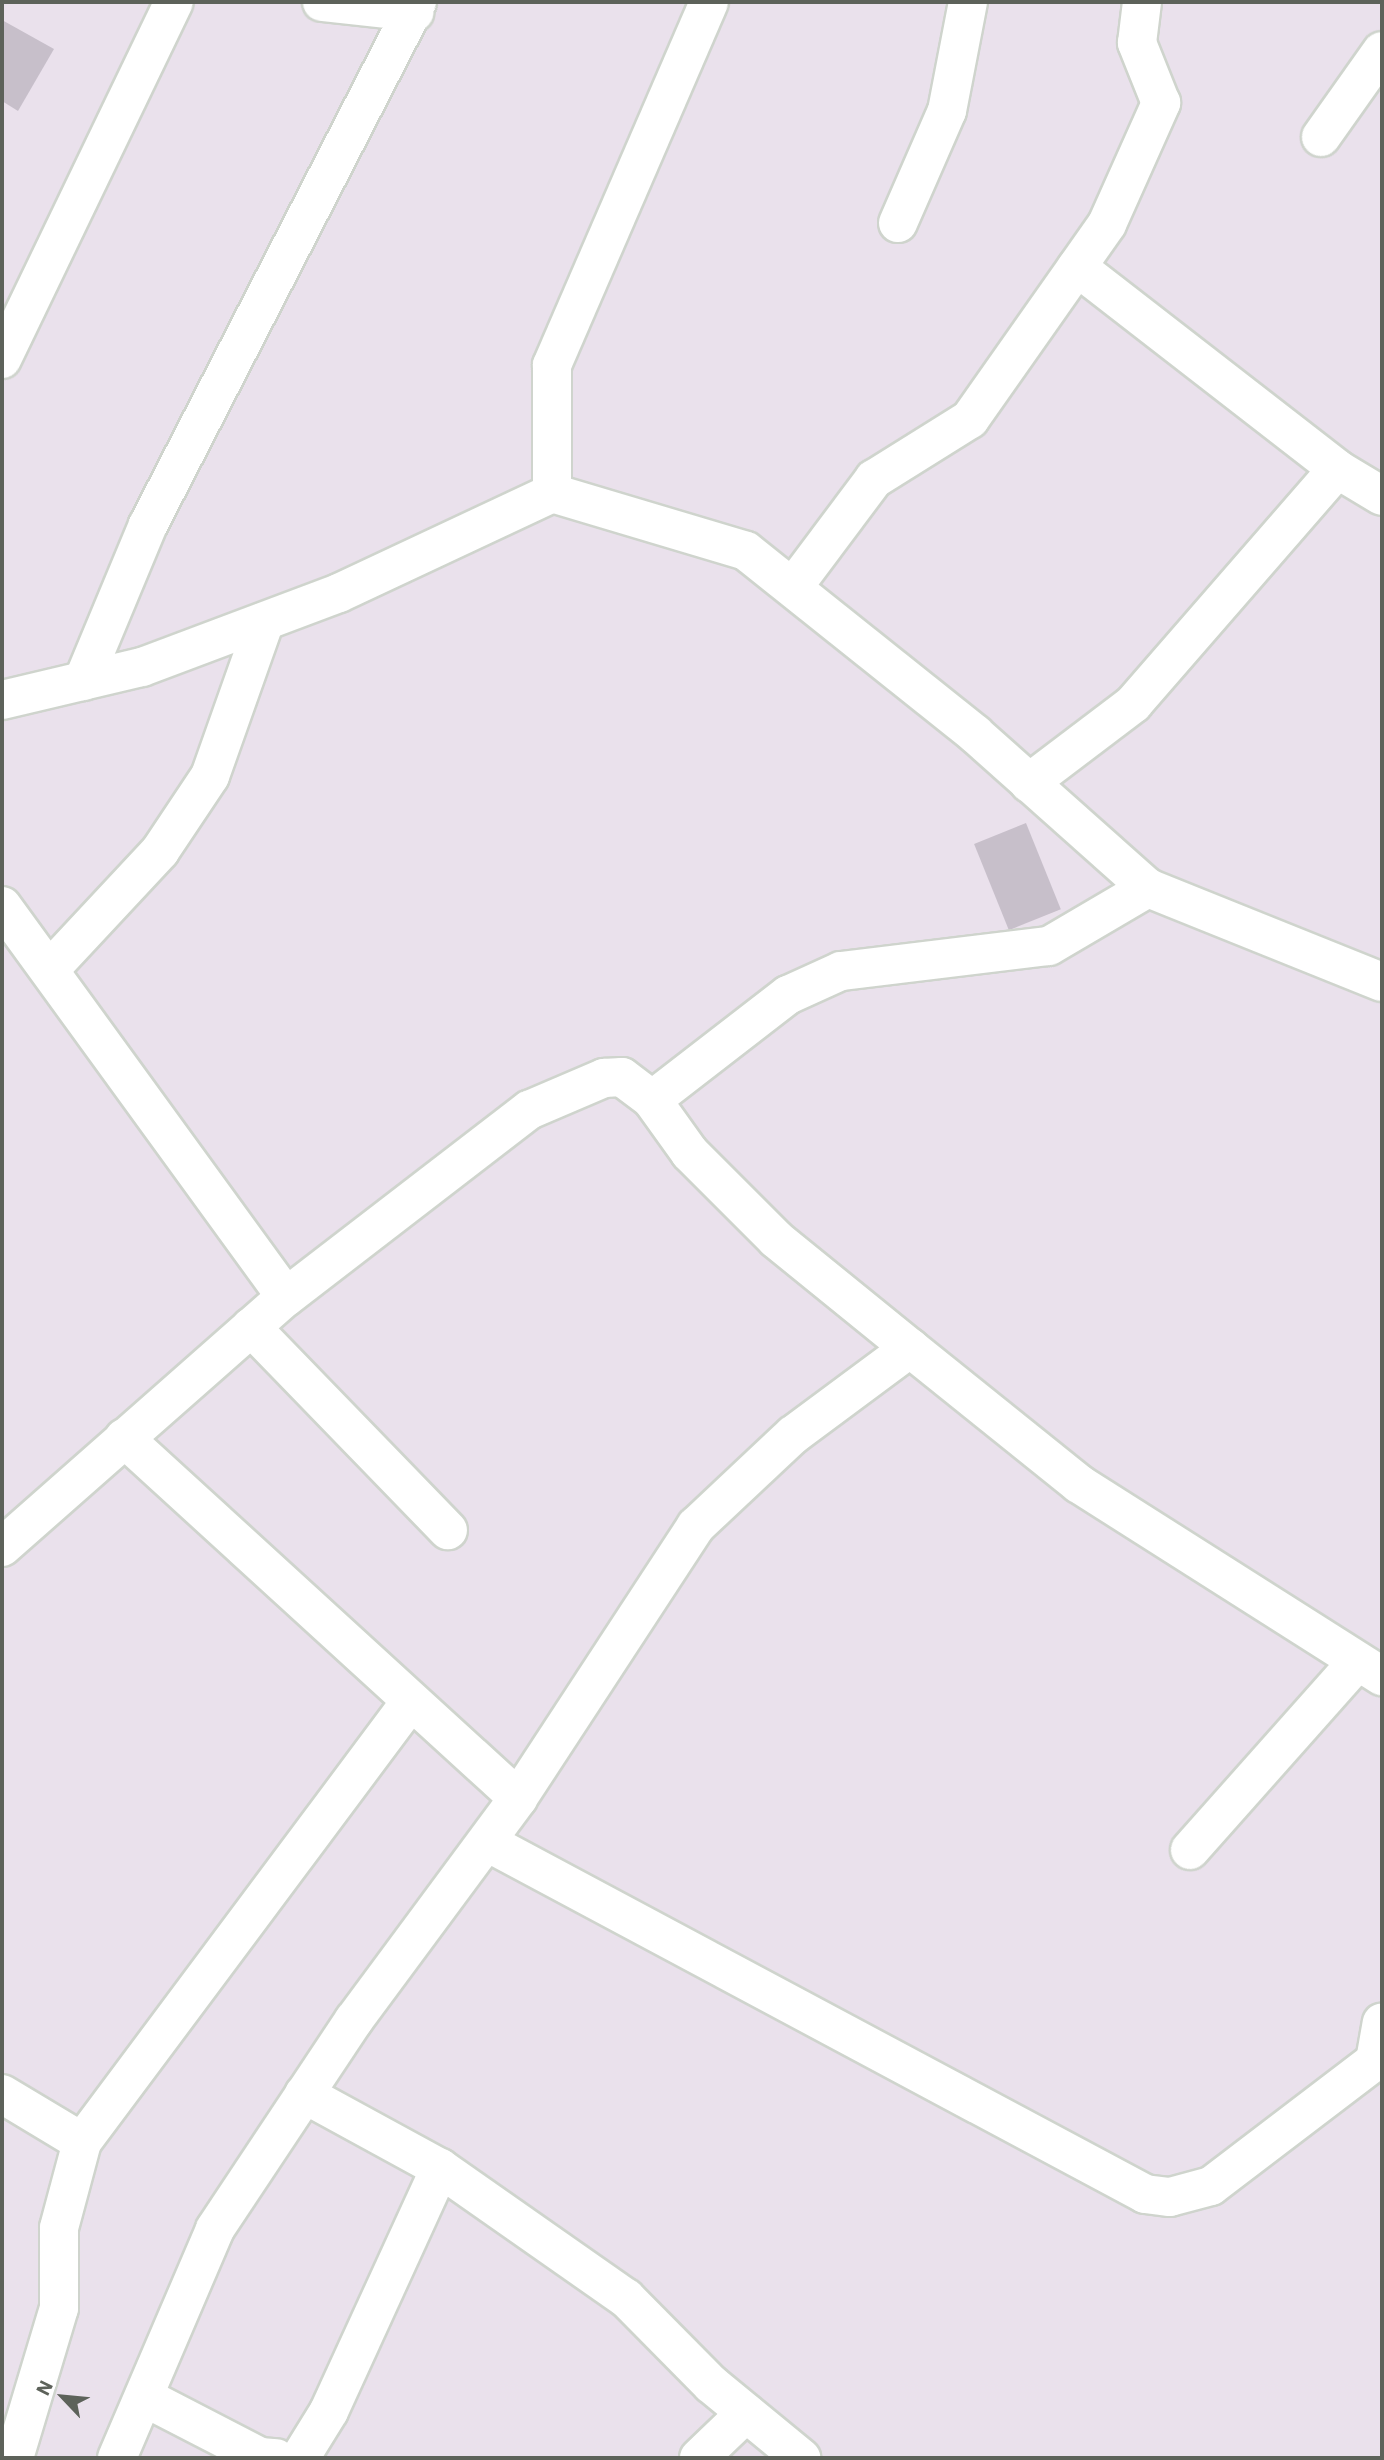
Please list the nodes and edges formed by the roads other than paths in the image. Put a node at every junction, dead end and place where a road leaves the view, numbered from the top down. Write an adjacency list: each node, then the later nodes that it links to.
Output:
1 (174, 2): 11 (street)
2 (322, 2): 6 (street)
3 (709, 2): 13 (street)
4 (968, 2): 9 (street)
5 (1142, 2): 10 (street)
6 (415, 7): 17 (street)
7 (1382, 51): 8 (street)
8 (1321, 137)
9 (898, 223)
10 (1077, 267): 12 (street); 15 (street)
11 (2, 359)
12 (1337, 469): 14 (street); 19 (street)
13 (552, 493): 15 (street); 16 (street)
14 (1382, 496)
15 (794, 586): 19 (street)
16 (264, 621): 17 (street); 22 (street)
17 (83, 681): 18 (street)
18 (2, 699)
19 (1029, 783): 20 (street)
20 (1148, 888): 23 (street); 24 (street)
21 (2, 906): 22 (street)
22 (51, 968): 25 (street)
23 (1382, 982)
24 (652, 1100): 25 (street); 27 (street)
25 (286, 1297): 26 (street)
26 (251, 1328): 28 (street); 29 (street)
27 (910, 1348): 31 (street); 33 (street)
28 (124, 1438): 30 (street); 32 (street)
29 (448, 1530)
30 (2, 1547)
31 (1369, 1670): 35 (street)
32 (411, 1700): 33 (street); 40 (street)
33 (518, 1798): 34 (street)
34 (487, 1842): 37 (street); 39 (street)
35 (1190, 1850)
36 (1382, 2023): 37 (street)
37 (1378, 2066)
38 (2, 2094): 40 (street)
39 (304, 2094): 41 (street); 42 (street)
40 (82, 2142): 44 (street)
41 (440, 2168): 43 (street); 47 (street)
42 (144, 2397): 45 (street); 46 (street)
43 (746, 2413): 48 (street); 49 (street)
44 (14, 2458)
45 (117, 2458)
46 (276, 2458)
47 (300, 2458)
48 (699, 2458)
49 (801, 2458)

